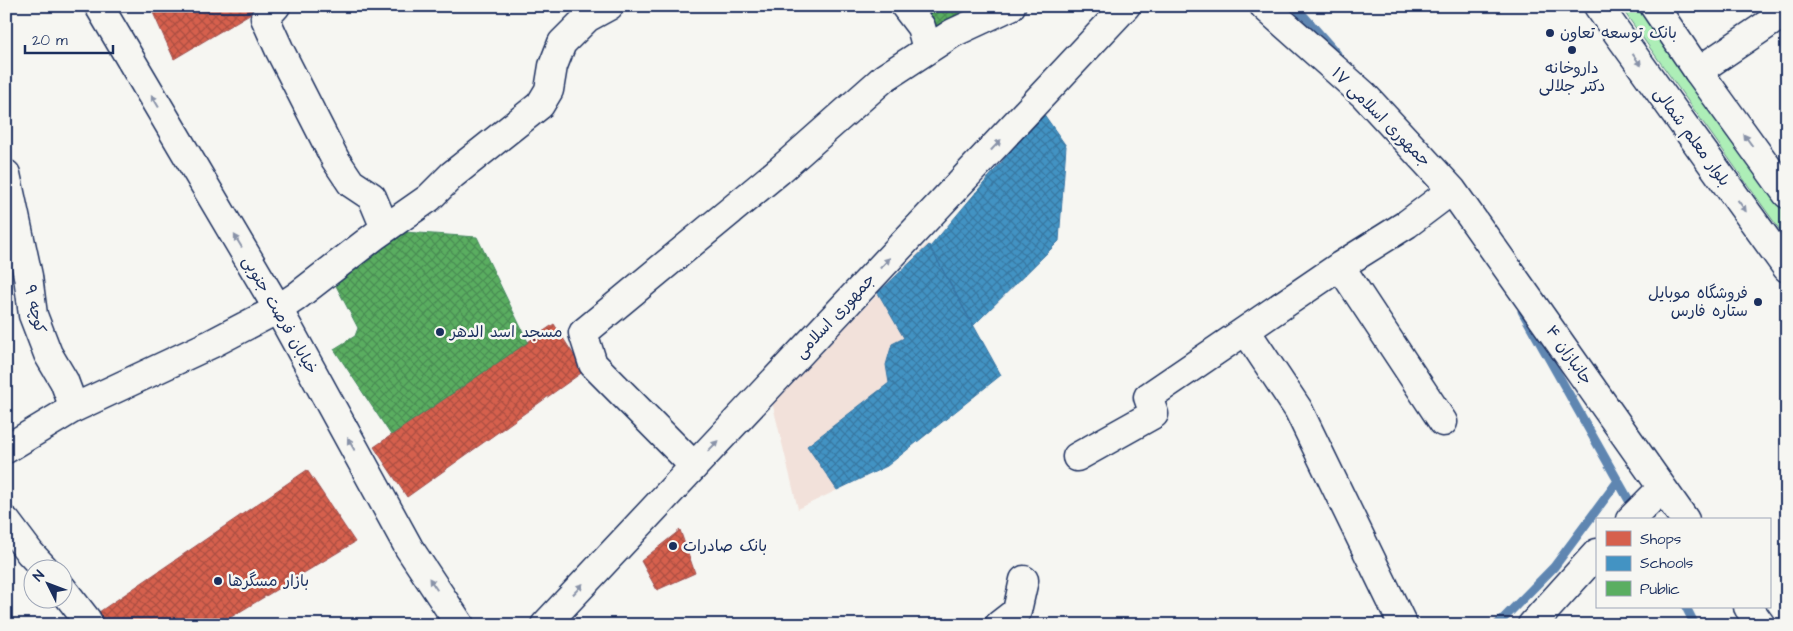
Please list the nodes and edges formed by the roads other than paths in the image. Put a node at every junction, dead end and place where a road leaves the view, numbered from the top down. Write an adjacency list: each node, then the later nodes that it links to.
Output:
1 (98, 6): 20 (street, خیابان فرصت جنوبی, one-way to 1)
2 (276, 6): 17 (street)
3 (905, 6): 11 (street)
4 (1011, 6): 11 (street)
5 (1126, 6): 26 (street, جمهوری اسلامی, one-way to 5)
6 (1264, 6): 14 (street, جمهوری اسلامی ۱۷)
7 (1598, 6): 19 (street, بلوار معلم شمالی, one-way to 19)
8 (1654, 6): 12 (street)
9 (590, 10): 17 (street)
10 (1787, 11): 12 (street)
11 (927, 49): 26 (street)
12 (1698, 71): 15 (street, one-way to 12)
13 (6, 174): 16 (street, کوچه ۹)
14 (1452, 190): 18 (street); 27 (street, جانبازان ۴)
15 (1787, 194)
16 (12, 226): 22 (street, کوچه ۹)
17 (385, 228): 20 (street)
18 (1340, 266): 21 (street); 23 (street)
19 (1787, 268)
20 (278, 309): 22 (street); 37 (street, خیابان فرصت جنوبی, one-way to 20)
21 (1246, 331): 25 (street); 40 (street)
22 (74, 408): 24 (street)
23 (1443, 422)
24 (6, 449)
25 (1077, 458)
26 (694, 466): 38 (street, جمهوری اسلامی, one-way to 26)
27 (1662, 488): 28 (street); 29 (street, جانبازان ۴)
28 (1632, 518)
29 (1684, 518)
30 (6, 521): 32 (street)
31 (1596, 554): 41 (street)
32 (35, 558)
33 (1024, 580): 39 (street)
34 (72, 601): 36 (street)
35 (1749, 608): 42 (street)
36 (87, 620)
37 (460, 625)
38 (544, 625)
39 (1000, 625)
40 (1403, 625)
41 (1532, 625)
42 (1761, 625)

